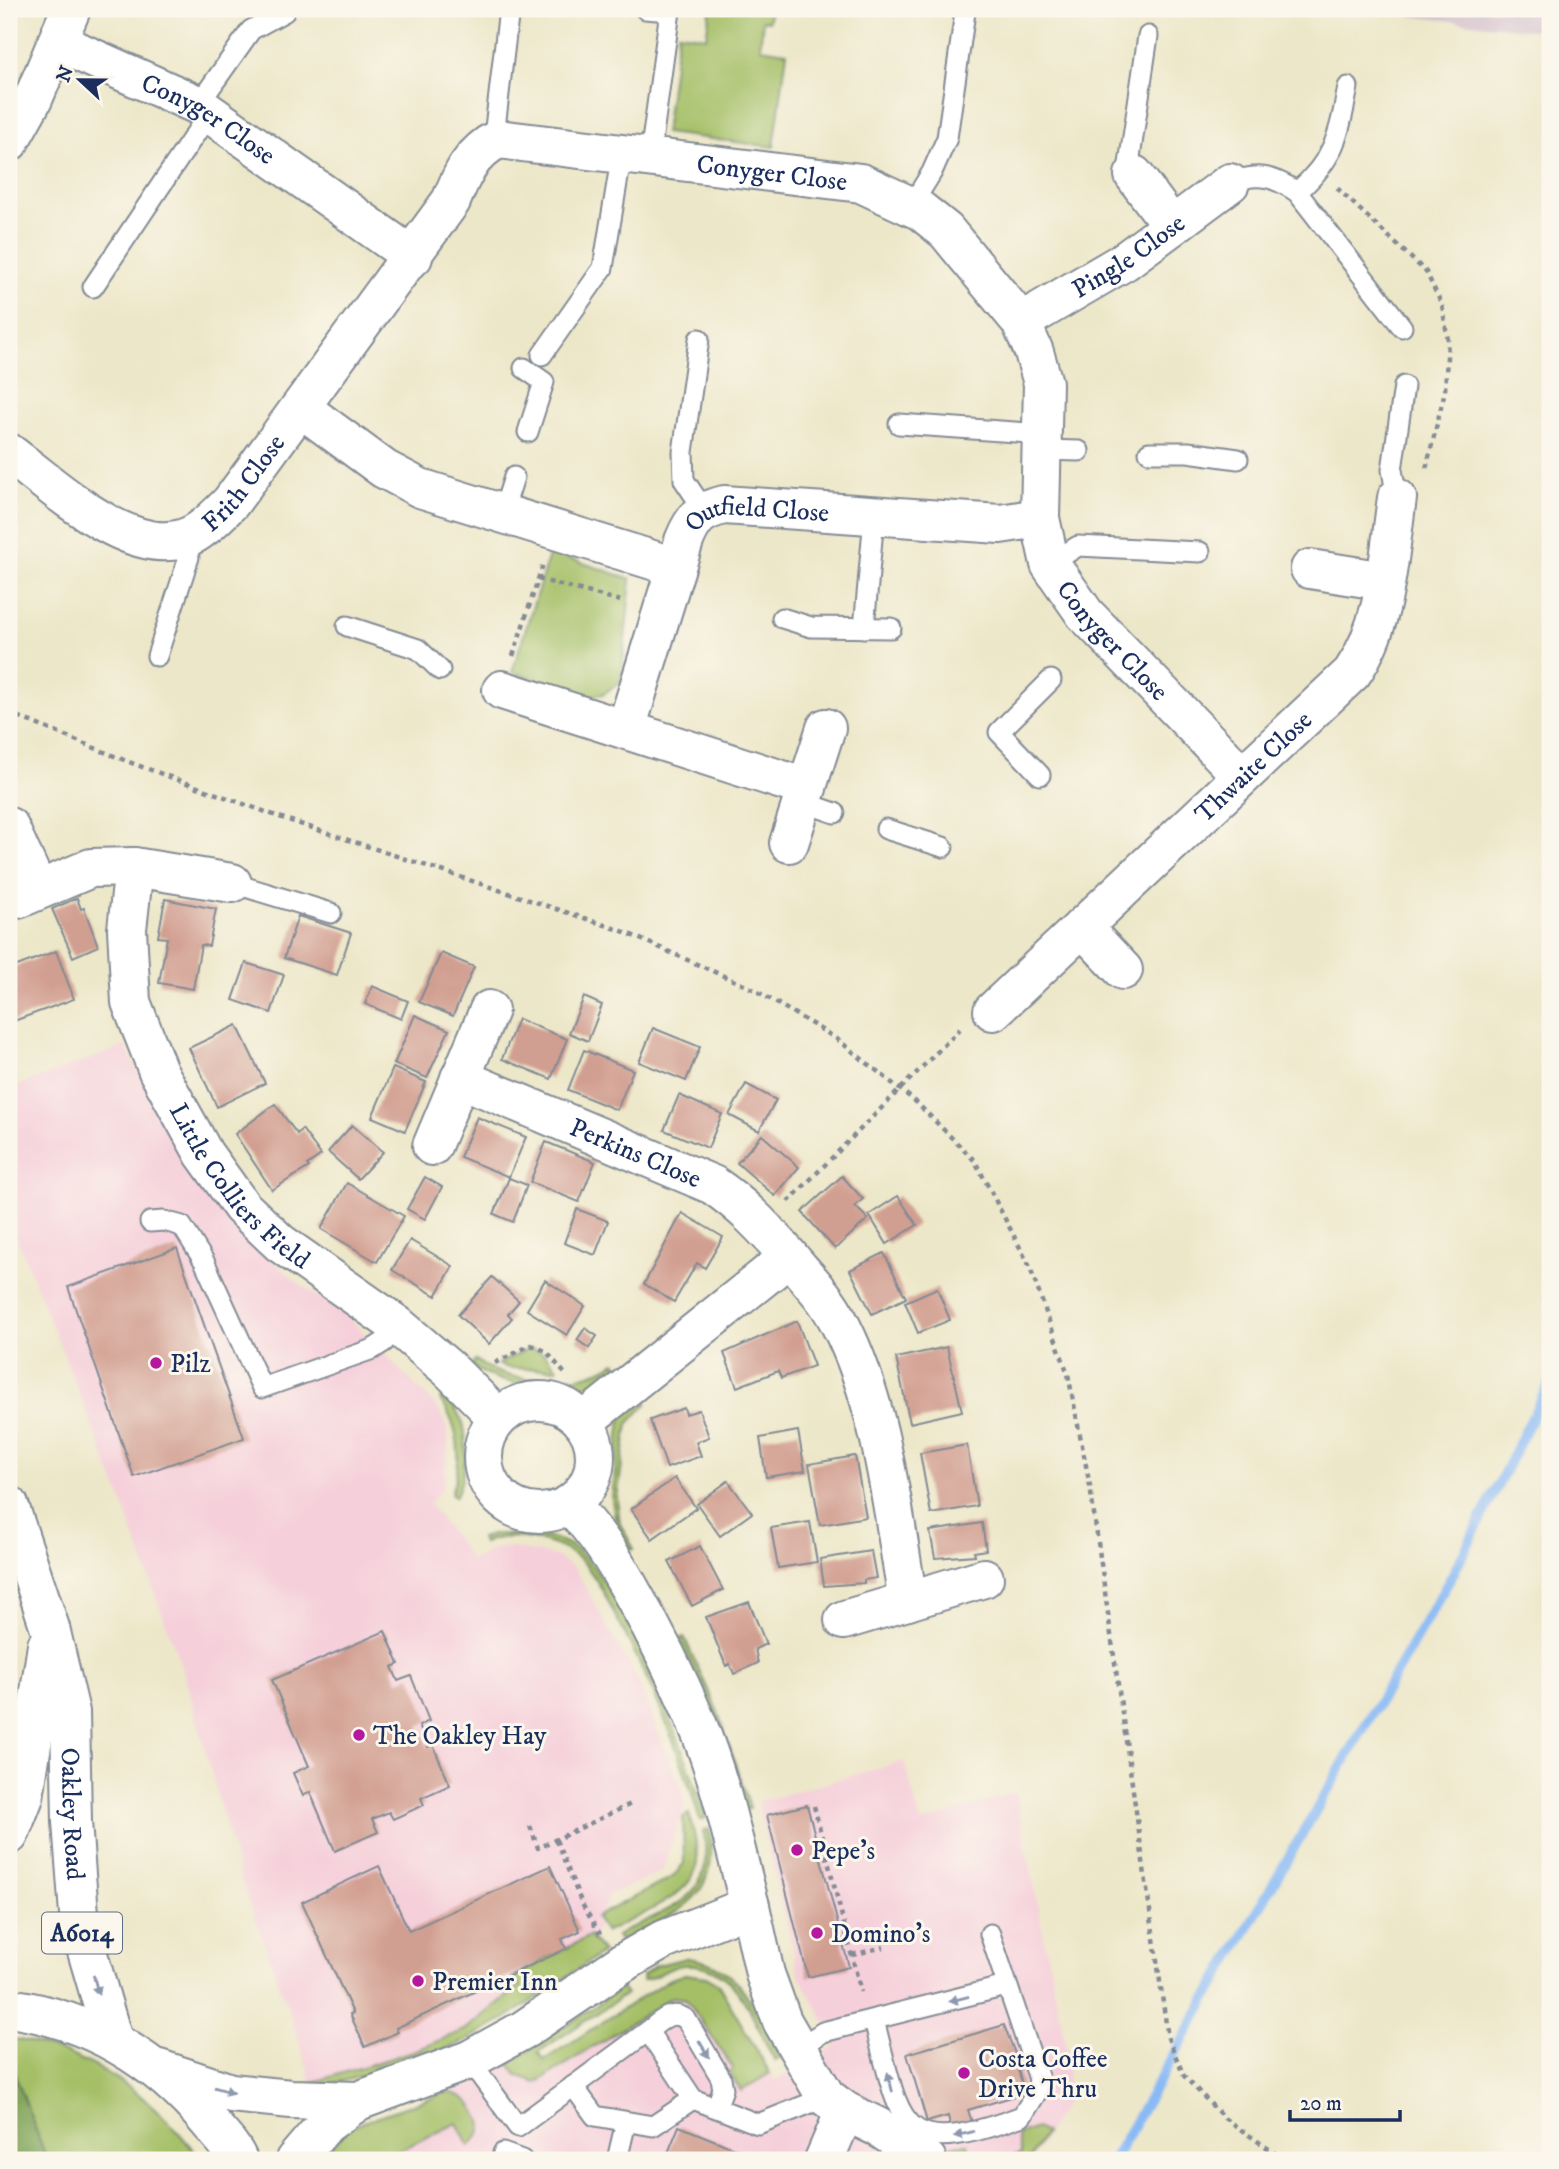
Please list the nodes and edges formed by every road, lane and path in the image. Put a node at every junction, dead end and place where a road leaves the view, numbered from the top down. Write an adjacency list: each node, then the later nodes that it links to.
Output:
1 (284, 9): 8 (lane)
2 (509, 9): 9 (lane)
3 (645, 9): 11 (lane)
4 (965, 12): 15 (lane)
5 (65, 26): 8 (main road, Conyger Close); 10 (main road)
6 (1148, 36): 12 (lane)
7 (1348, 87): 14 (lane)
8 (204, 109): 17 (main road, Conyger Close); 18 (lane)
9 (498, 139): 11 (main road, Conyger Close); 17 (main road)
10 (9, 142)
11 (636, 155): 15 (main road, Conyger Close); 22 (lane)
12 (1134, 175): 16 (main road)
13 (1230, 183): 14 (lane); 16 (main road, Pingle Close)
14 (1297, 192): 20 (lane)
15 (911, 206): 19 (main road, Conyger Close)
16 (1172, 226): 19 (main road, Pingle Close)
17 (412, 257): 25 (main road, Frith Close)
18 (93, 287)
19 (1021, 322): 28 (main road, Conyger Close)
20 (1402, 327)
21 (699, 339): 34 (lane)
22 (542, 355)
23 (524, 368): 27 (lane)
24 (1404, 386): 33 (lane)
25 (301, 408): 35 (main road); 38 (main road, Frith Close)
26 (899, 424): 28 (lane)
27 (528, 432)
28 (1055, 445): 37 (main road, Conyger Close)
29 (1149, 452): 31 (lane)
30 (9, 453): 38 (main road, Frith Close)
31 (1238, 459)
32 (513, 477): 35 (lane)
33 (1397, 499): 45 (main road, Thwaite Close)
34 (704, 510): 36 (main road, Outfield Close); 42 (main road, Outfield Close)
35 (502, 515): 42 (main road)
36 (874, 517): 37 (main road, Outfield Close); 49 (lane)
37 (1040, 517): 41 (main road, Conyger Close)
38 (184, 538): 51 (lane)
39 (1200, 552): 41 (lane)
40 (544, 559): 44 (path)
41 (1050, 564): 58 (main road, Conyger Close)
42 (675, 567): 56 (main road, Outfield Close)
43 (1310, 569): 45 (main road)
44 (538, 579): 46 (path); 54 (path)
45 (1385, 581): 58 (main road, Thwaite Close)
46 (631, 608)
47 (782, 618): 49 (lane)
48 (347, 626): 52 (lane)
49 (864, 628): 50 (lane)
50 (891, 628)
51 (157, 656)
52 (440, 670)
53 (1051, 680): 57 (lane)
54 (491, 686): 56 (main road)
55 (826, 728): 59 (main road)
56 (626, 729): 59 (main road)
57 (1040, 775)
58 (1242, 776): 68 (main road, Thwaite Close)
59 (815, 801): 62 (main road)
60 (9, 827): 66 (main road)
61 (886, 829): 63 (lane)
62 (789, 843)
63 (943, 847)
64 (134, 867): 65 (main road); 66 (main road); 77 (main road, Little Colliers Field)
65 (232, 883): 67 (lane)
66 (22, 897)
67 (331, 913)
68 (1082, 927): 69 (main road); 71 (main road, Thwaite Close)
69 (1123, 970)
70 (489, 1010): 72 (main road)
71 (993, 1011): 75 (path)
72 (460, 1077): 73 (main road); 75 (main road, Perkins Close)
73 (432, 1146)
74 (150, 1222): 77 (lane)
75 (763, 1227): 76 (main road, Perkins Close)
76 (789, 1257): 81 (main road); 85 (main road, Perkins Close)
77 (397, 1325): 80 (main road, Little Colliers Field)
78 (491, 1366): 79 (path)
79 (566, 1375)
80 (498, 1418): 81 (main road); 83 (main road)
81 (583, 1422): 83 (main road)
82 (9, 1505): 87 (main road, Oakley Road / A6014)
83 (570, 1505): 93 (main road)
84 (984, 1578): 85 (main road)
85 (908, 1601): 86 (main road)
86 (844, 1620)
87 (50, 1628): 91 (main road, Oakley Road / A6014); 103 (main road, Oakley Road / A6014, one-way to 103)
88 (633, 1803): 92 (path)
89 (814, 1806): 97 (path)
90 (530, 1826): 92 (path)
91 (9, 1835)
92 (556, 1840): 94 (path)
93 (750, 1906): 104 (main road); 105 (main road)
94 (592, 1924)
95 (990, 1934): 98 (lane)
96 (884, 1947): 97 (path)
97 (852, 1955): 99 (path)
98 (1006, 1986): 101 (lane, one-way to 101); 101 (lane, one-way to 101)
99 (862, 1992)
100 (9, 2008): 103 (main road)
101 (874, 2020): 104 (lane)
102 (648, 2031): 107 (lane); 108 (lane); 111 (lane, one-way to 111)
103 (113, 2040): 106 (main road)
104 (799, 2048): 110 (main road)
105 (469, 2060): 107 (lane); 109 (main road)
106 (159, 2069): 109 (main road, one-way to 109); 114 (main road)
107 (573, 2086): 112 (lane)
108 (693, 2099): 111 (lane); 112 (lane)
109 (358, 2101): 115 (main road)
110 (836, 2104): 111 (lane); 118 (main road); 119 (main road)
111 (716, 2108)
112 (626, 2122): 117 (lane)
113 (503, 2152): 116 (lane)
114 (238, 2160)
115 (295, 2160)
116 (522, 2160)
117 (617, 2160)
118 (824, 2160)
119 (927, 2160)

